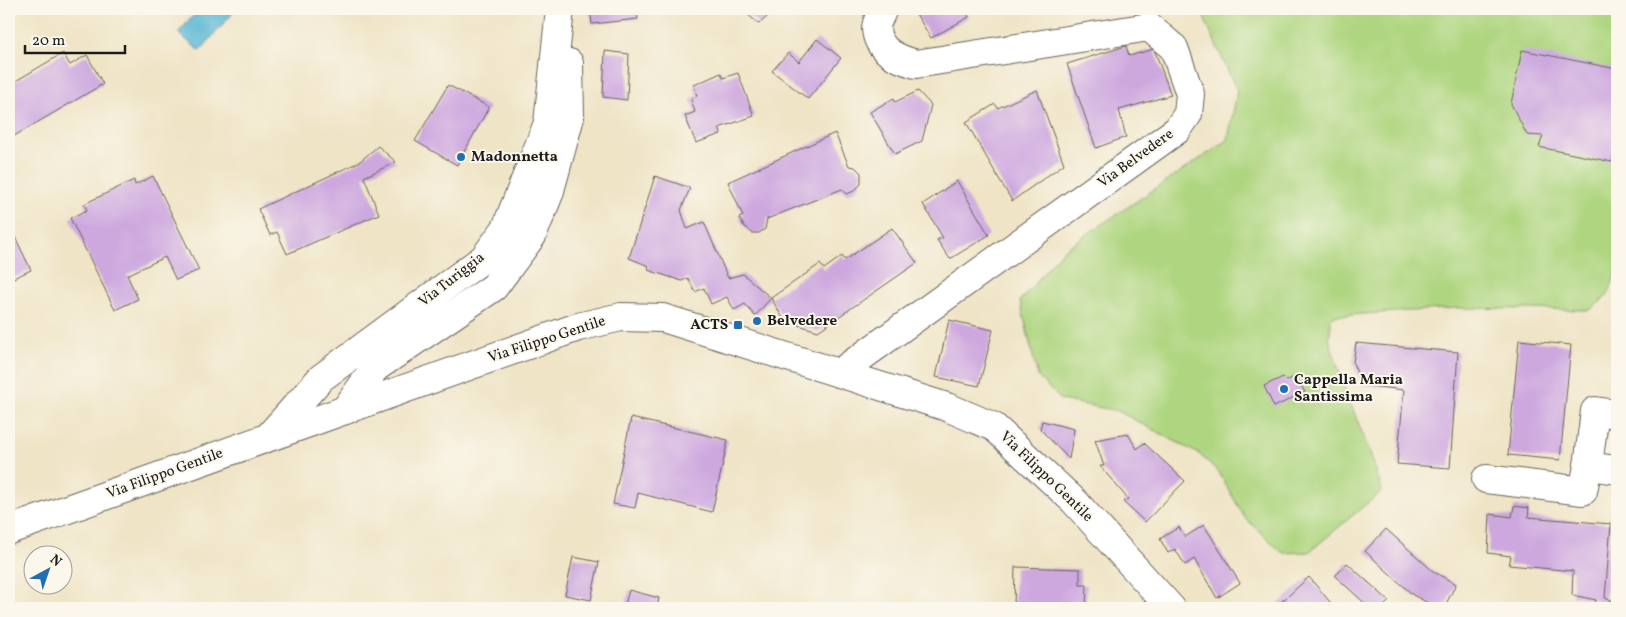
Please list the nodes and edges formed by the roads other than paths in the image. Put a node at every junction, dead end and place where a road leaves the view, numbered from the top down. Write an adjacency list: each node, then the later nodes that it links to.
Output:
1 (560, 9): 4 (street, Via Turiggia); 6 (street, Via Turiggia)
2 (882, 9): 3 (street, Via Belvedere)
3 (840, 373): 4 (street, Via Filippo Gentile); 11 (street, Via Filippo Gentile)
4 (345, 410): 6 (street, Via Filippo Gentile)
5 (1617, 414): 7 (street)
6 (268, 438): 10 (street, Via Filippo Gentile)
7 (1588, 466): 8 (street); 9 (street)
8 (1617, 470)
9 (1486, 479)
10 (9, 530)
11 (1171, 608)

